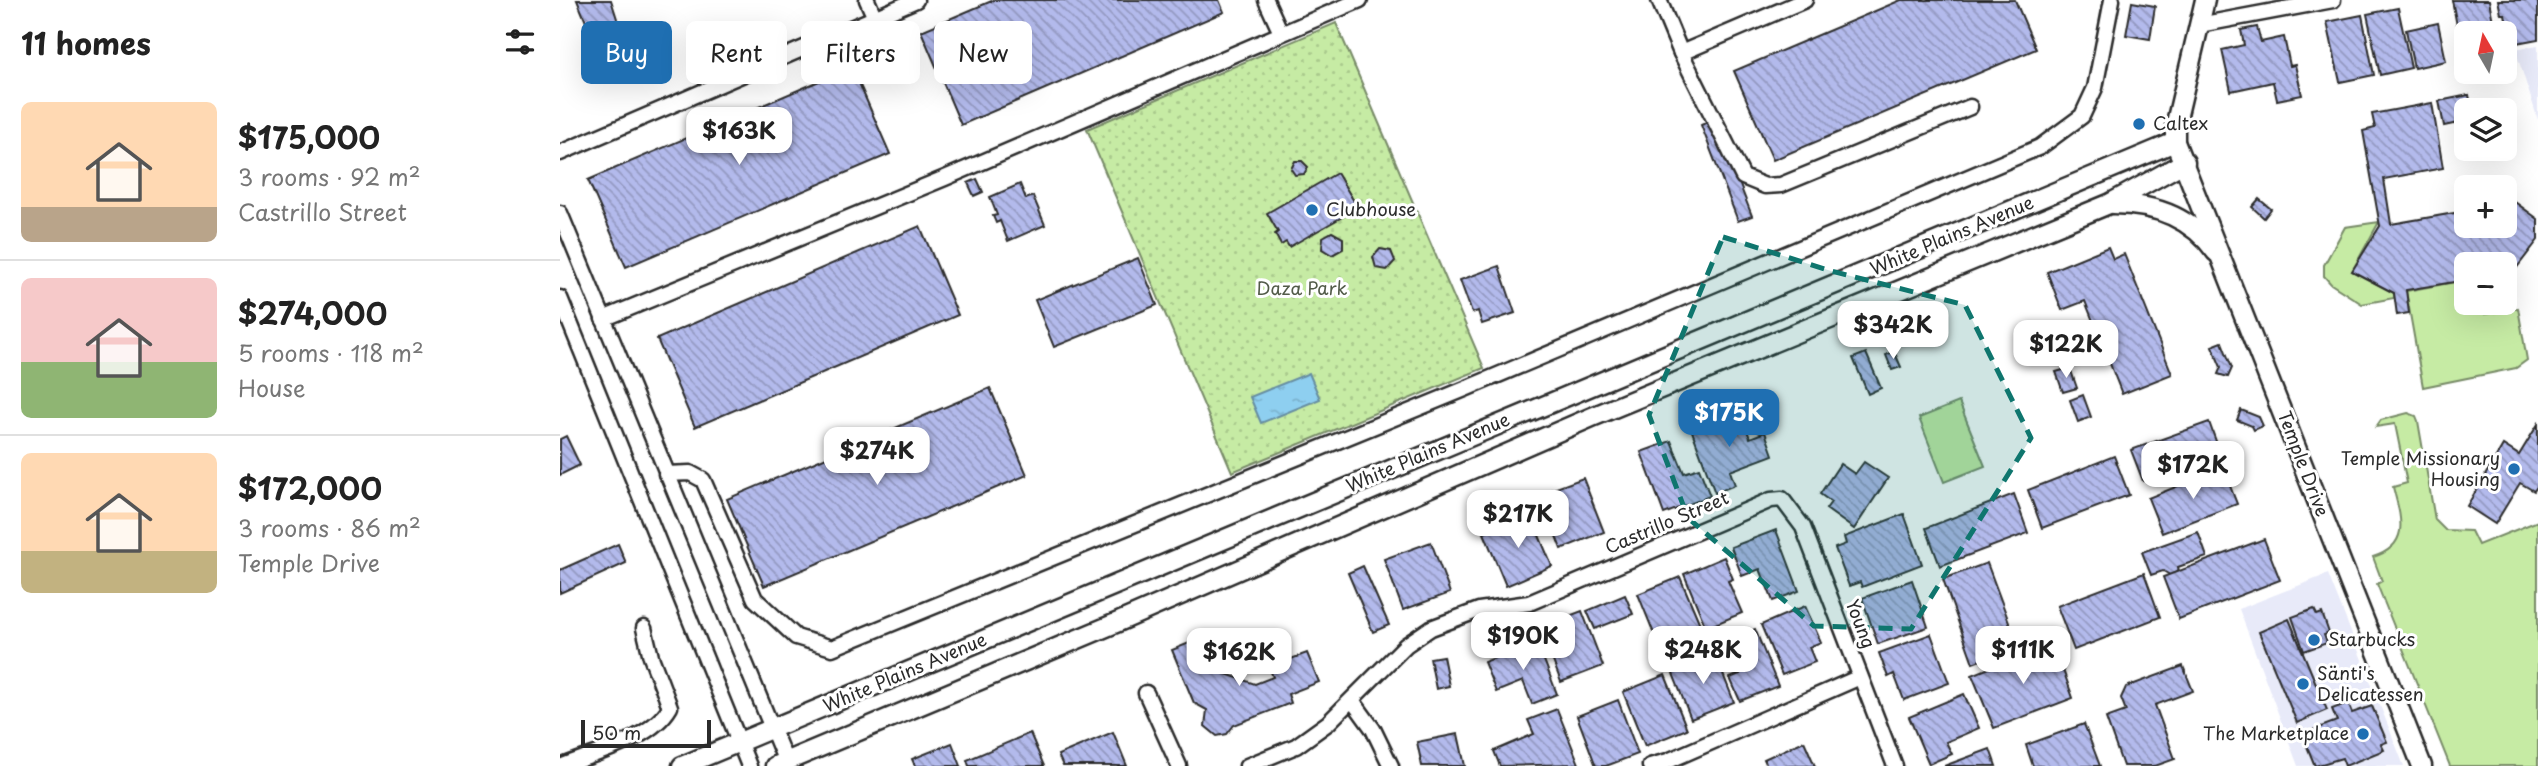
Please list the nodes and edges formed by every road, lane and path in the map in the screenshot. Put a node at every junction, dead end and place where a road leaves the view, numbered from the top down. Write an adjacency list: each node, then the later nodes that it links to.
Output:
1 (867, 0): 10 (street)
2 (916, 0): 10 (street)
3 (1266, 0): 12 (street)
4 (1360, 0): 12 (street)
5 (1659, 0): 13 (street)
6 (1805, 0): 13 (street)
7 (2112, 0): 25 (street)
8 (2205, 0): 11 (street)
9 (2333, 0): 11 (street)
10 (875, 18): 16 (street)
11 (2199, 25): 15 (street)
12 (1281, 33): 22 (street)
13 (1681, 53): 14 (street)
14 (1970, 107)
15 (2175, 142): 17 (street, Temple Drive); 23 (street, White Plains Avenue)
16 (560, 153)
17 (2185, 162): 18 (street, White Plains Avenue); 20 (street, Temple Drive)
18 (2109, 204): 20 (street); 24 (street, White Plains Avenue)
19 (560, 213): 22 (street)
20 (2226, 266): 42 (street, Temple Drive)
21 (560, 298): 32 (street)
22 (603, 319): 25 (street)
23 (1580, 390): 24 (street); 31 (street, White Plains Avenue)
24 (1592, 417): 33 (street, White Plains Avenue)
25 (666, 474): 31 (street)
26 (1782, 499): 28 (street, Young); 30 (street, Castrillo Street)
27 (645, 628): 34 (street)
28 (1860, 677): 40 (street); 41 (street, Young)
29 (1146, 693): 37 (street)
30 (1352, 700): 38 (street, Castrillo Street); 39 (street)
31 (771, 728): 32 (street, White Plains Avenue); 33 (street)
32 (739, 742): 35 (street, White Plains Avenue); 36 (street)
33 (781, 764)
34 (563, 766)
35 (682, 766)
36 (749, 766)
37 (1179, 766)
38 (1247, 766)
39 (1391, 766)
40 (1650, 766)
41 (1895, 766)
42 (2421, 766)

